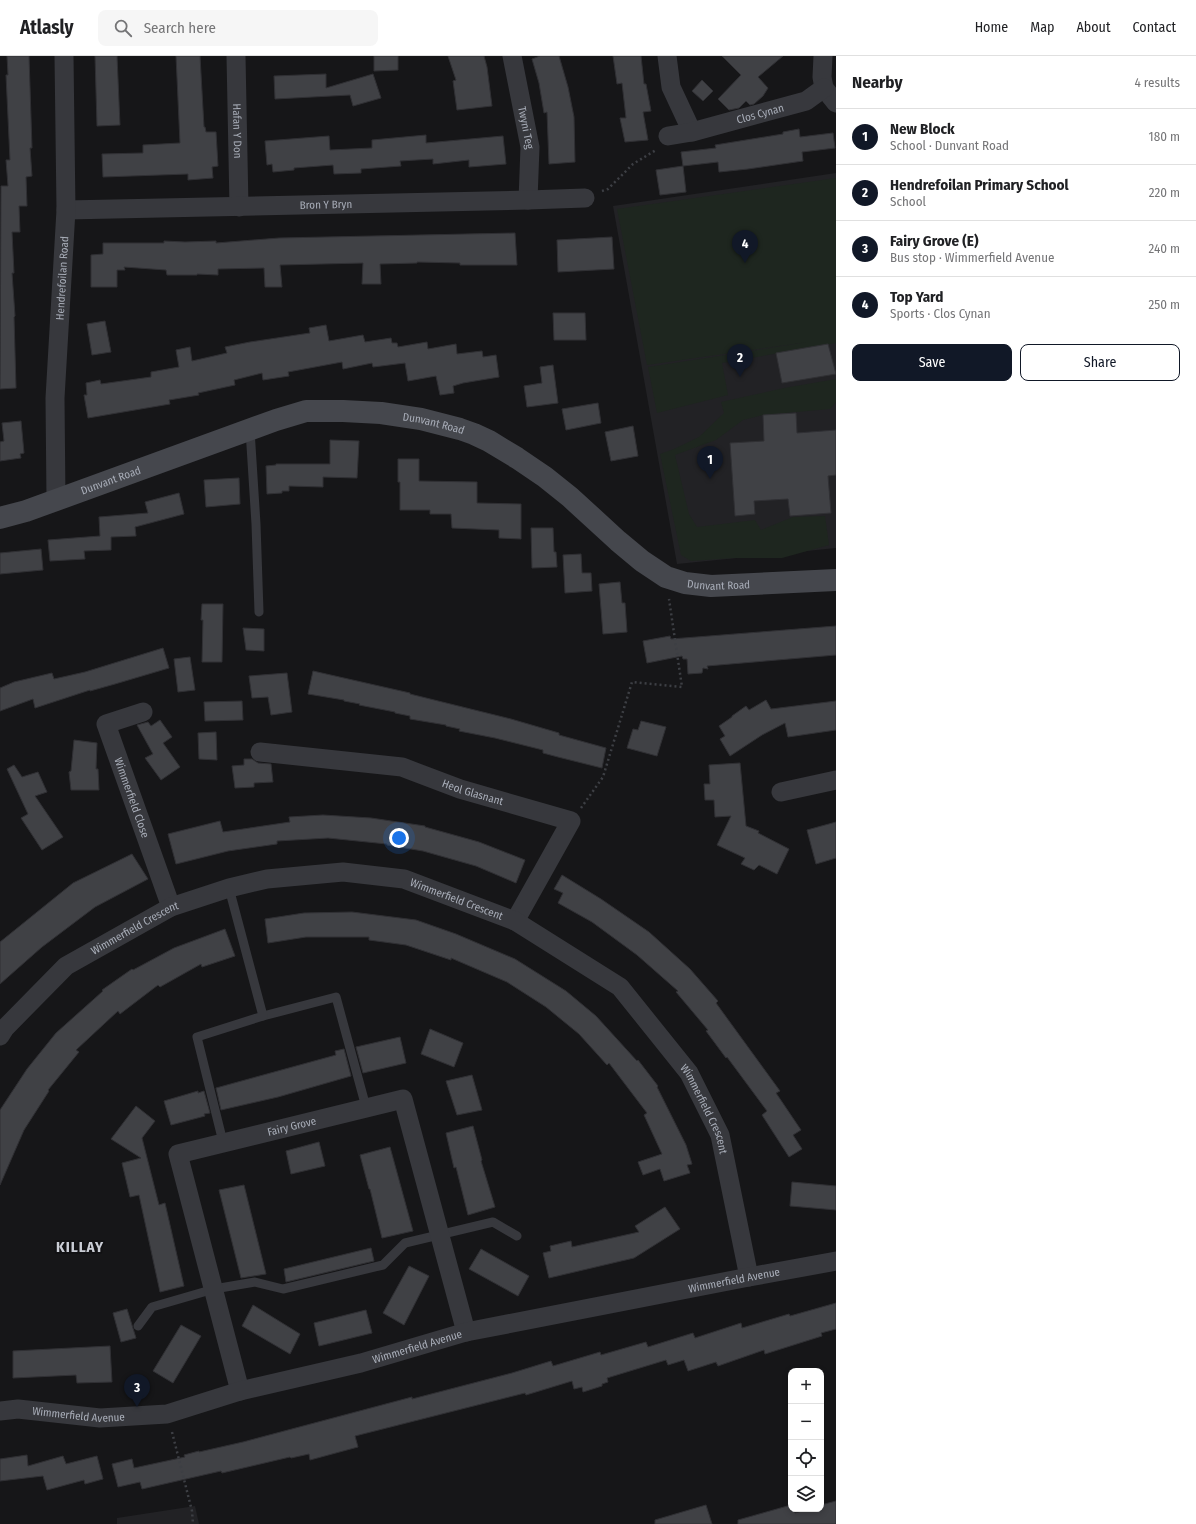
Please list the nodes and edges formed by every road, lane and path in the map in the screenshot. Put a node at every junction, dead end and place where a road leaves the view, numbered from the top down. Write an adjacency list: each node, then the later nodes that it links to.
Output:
1 (64, 56): 13 (street, Hendrefoilan Road)
2 (236, 56): 12 (street, Hafan Y Don)
3 (512, 56): 11 (street, Twyni Teg)
4 (668, 56): 8 (street)
5 (823, 56): 6 (street)
6 (824, 88): 7 (street); 8 (street, Clos Cynan)
7 (836, 103)
8 (692, 132): 9 (street, Clos Cynan)
9 (668, 136): 10 (path)
10 (585, 198): 11 (street, Bron Y Bryn)
11 (528, 200): 12 (street, Bron Y Bryn)
12 (239, 207): 13 (street, Bron Y Bryn)
13 (66, 210): 15 (street, Hendrefoilan Road)
14 (250, 430): 15 (street, Dunvant Road); 17 (street, Dunvant Road); 19 (lane)
15 (56, 500): 16 (street, Dunvant Road)
16 (0, 518)
17 (666, 577): 18 (street, Dunvant Road); 24 (path)
18 (836, 580)
19 (259, 612)
20 (143, 712): 26 (street, Wimmerfield Close)
21 (260, 752): 24 (street, Heol Glasnant)
22 (836, 780): 23 (street)
23 (781, 792)
24 (571, 821): 27 (street)
25 (229, 888): 26 (street, Wimmerfield Crescent); 27 (street, Wimmerfield Crescent); 28 (lane)
26 (171, 907): 29 (street, Wimmerfield Crescent)
27 (515, 921): 35 (street, Wimmerfield Crescent)
28 (263, 1016): 30 (lane); 31 (lane)
29 (2, 1029)
30 (366, 1107): 31 (street, Fairy Grove); 32 (street, Fairy Grove)
31 (222, 1142): 36 (street, Fairy Grove)
32 (440, 1235): 33 (lane); 36 (lane); 38 (street, Fairy Grove)
33 (517, 1236)
34 (836, 1261): 35 (street, Wimmerfield Avenue)
35 (749, 1276): 38 (street, Wimmerfield Avenue)
36 (214, 1289): 37 (lane); 39 (street, Fairy Grove)
37 (138, 1326)
38 (466, 1332): 39 (street, Wimmerfield Avenue)
39 (240, 1391): 41 (street, Wimmerfield Avenue)
40 (0, 1411): 41 (street, Wimmerfield Avenue)
41 (167, 1414): 42 (path)
42 (193, 1524)

